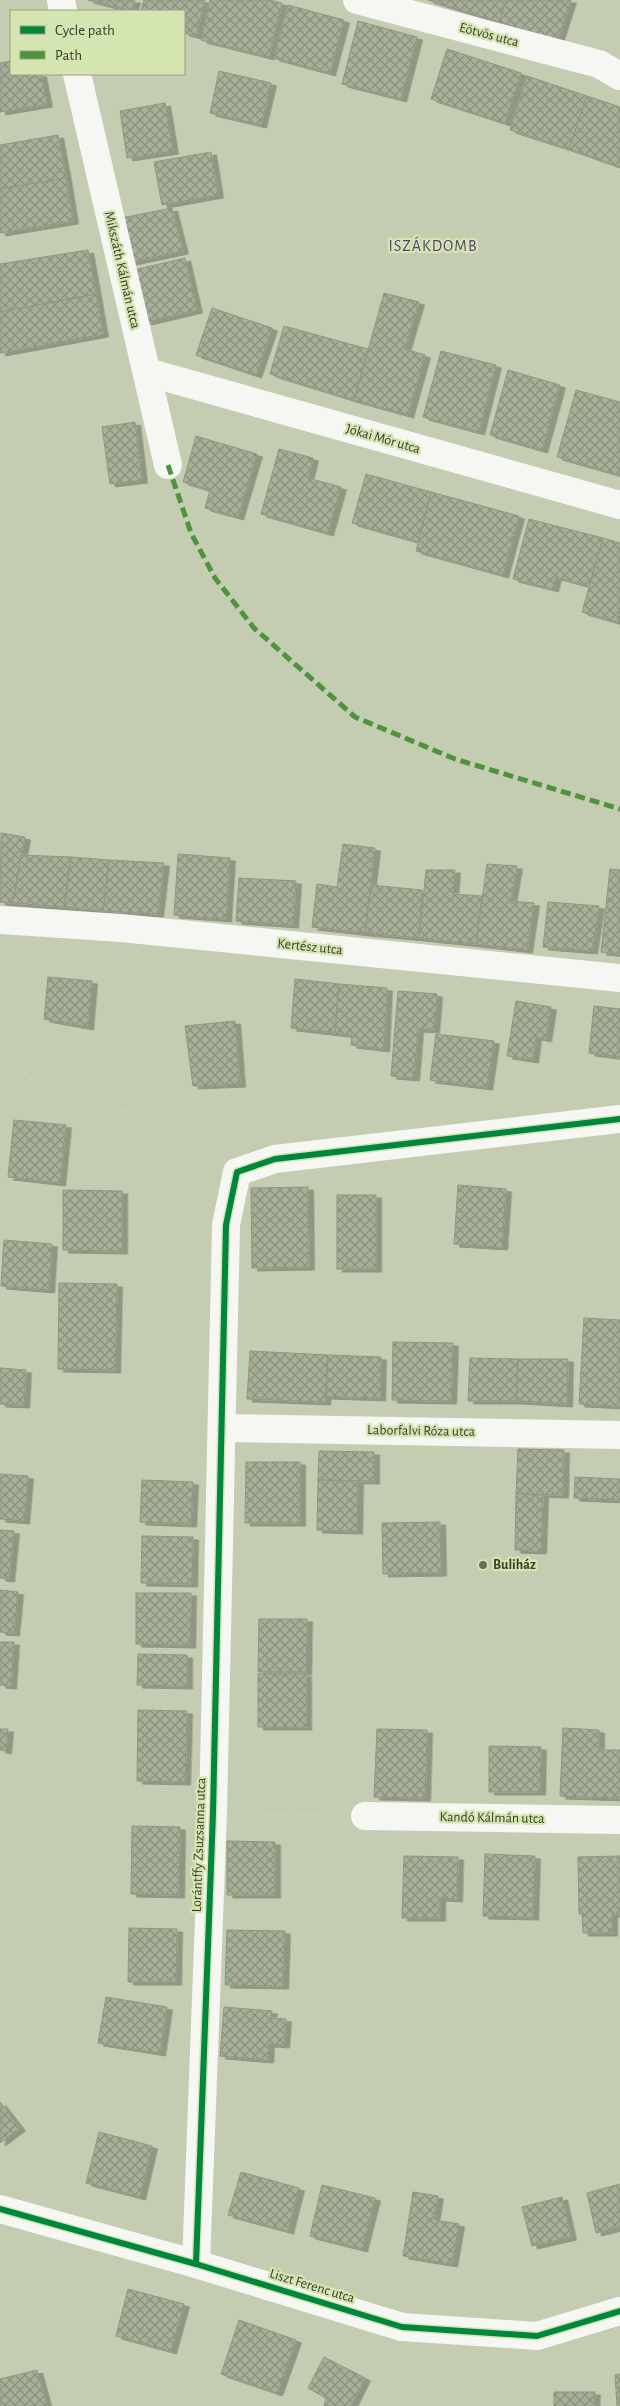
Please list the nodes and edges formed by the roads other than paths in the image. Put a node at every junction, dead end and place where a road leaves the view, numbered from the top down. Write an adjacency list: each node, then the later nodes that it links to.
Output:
1 (357, 0): 3 (street, Eötvös utca)
2 (77, 75): 4 (street, Mikszáth Kálmán utca)
3 (620, 76)
4 (147, 372): 5 (street, Mikszáth Kálmán utca); 6 (street, Jókai Mór utca)
5 (168, 465)
6 (620, 505)
7 (0, 920): 8 (street, Kertész utca)
8 (620, 978)
9 (620, 1119): 10 (street, Lorántffy Zsuzsanna utca)
10 (223, 1428): 11 (street, Laborfalvi Róza utca); 15 (street, Lorántffy Zsuzsanna utca)
11 (620, 1435)
12 (364, 1816): 13 (street, Kandó Kálmán utca)
13 (620, 1820)
14 (0, 2209): 15 (street, Liszt Ferenc utca)
15 (196, 2264): 16 (street, Liszt Ferenc utca)
16 (620, 2311)

